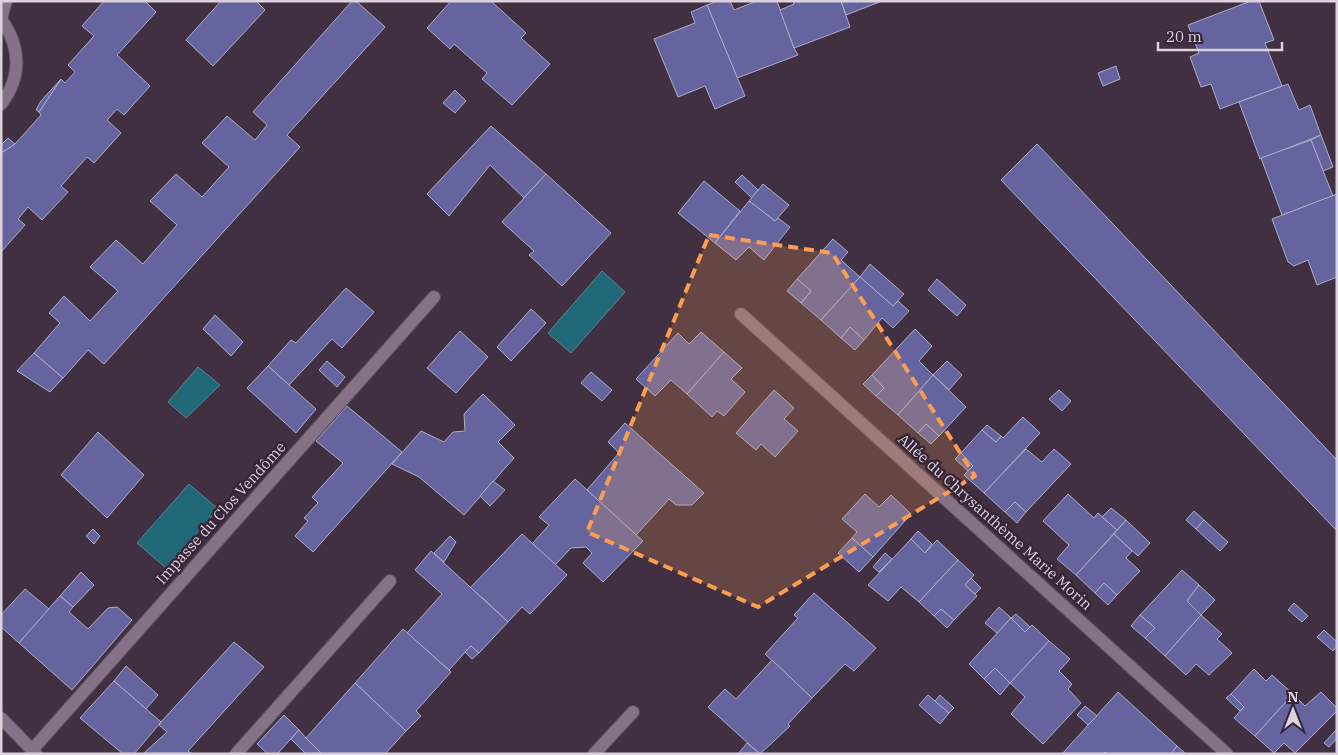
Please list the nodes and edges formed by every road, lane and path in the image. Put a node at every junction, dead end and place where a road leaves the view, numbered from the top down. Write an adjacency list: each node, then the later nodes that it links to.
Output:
1 (6, 1): 2 (street)
2 (1, 19): 3 (street)
3 (1, 104)
4 (434, 297): 9 (street, Impasse du Clos Vendôme)
5 (741, 314): 12 (street, Allée du Chrysanthème Marie Morin)
6 (390, 581): 10 (street)
7 (633, 712): 11 (street)
8 (1, 718): 9 (street)
9 (34, 752)
10 (236, 754)
11 (594, 754)
12 (1228, 754)

